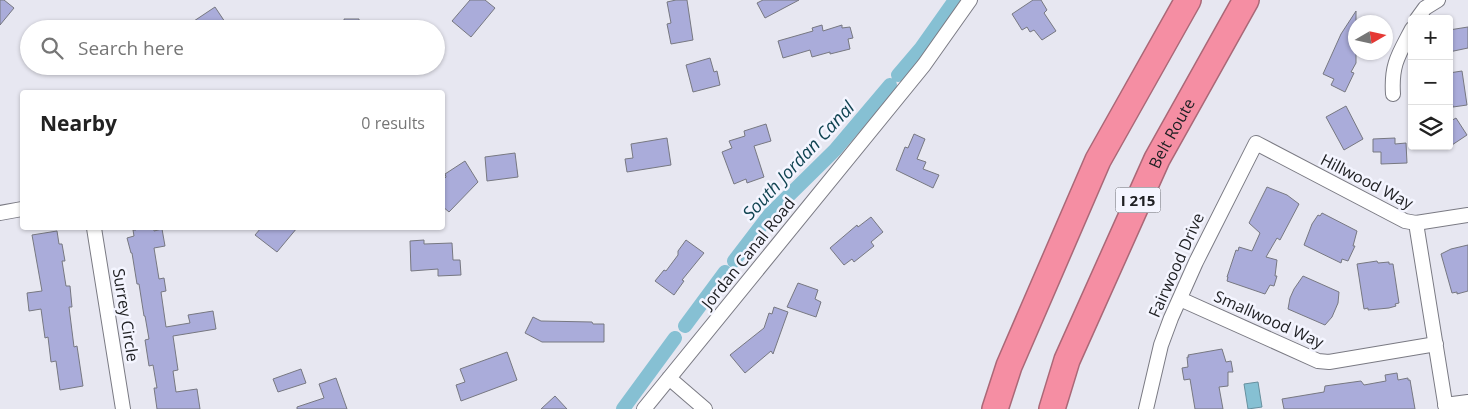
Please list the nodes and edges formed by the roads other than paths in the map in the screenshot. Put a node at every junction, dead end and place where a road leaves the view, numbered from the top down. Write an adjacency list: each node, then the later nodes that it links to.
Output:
1 (970, 0): 16 (street, Jordan Canal Road)
2 (1188, 0): 22 (highway)
3 (1246, 0): 23 (highway, Belt Route / I 215)
4 (1438, 0): 5 (street)
5 (1421, 15)
6 (1408, 37): 7 (street)
7 (1394, 94)
8 (1256, 143): 12 (street, Hillwood Way); 14 (street, Fairwood Drive)
9 (20, 209): 10 (street)
10 (0, 213)
11 (1468, 215): 12 (street, Hillwood Way)
12 (1416, 223): 15 (street)
13 (94, 230): 19 (street, Surrey Circle)
14 (1180, 299): 15 (street, Smallwood Way); 24 (street, Fairwood Drive)
15 (1436, 344): 18 (street)
16 (669, 378): 20 (street, Jordan Canal Road); 21 (street)
17 (1468, 402): 18 (street)
18 (1446, 407)
19 (123, 409)
20 (644, 409)
21 (705, 409)
22 (995, 409)
23 (1052, 409)
24 (1146, 409)

